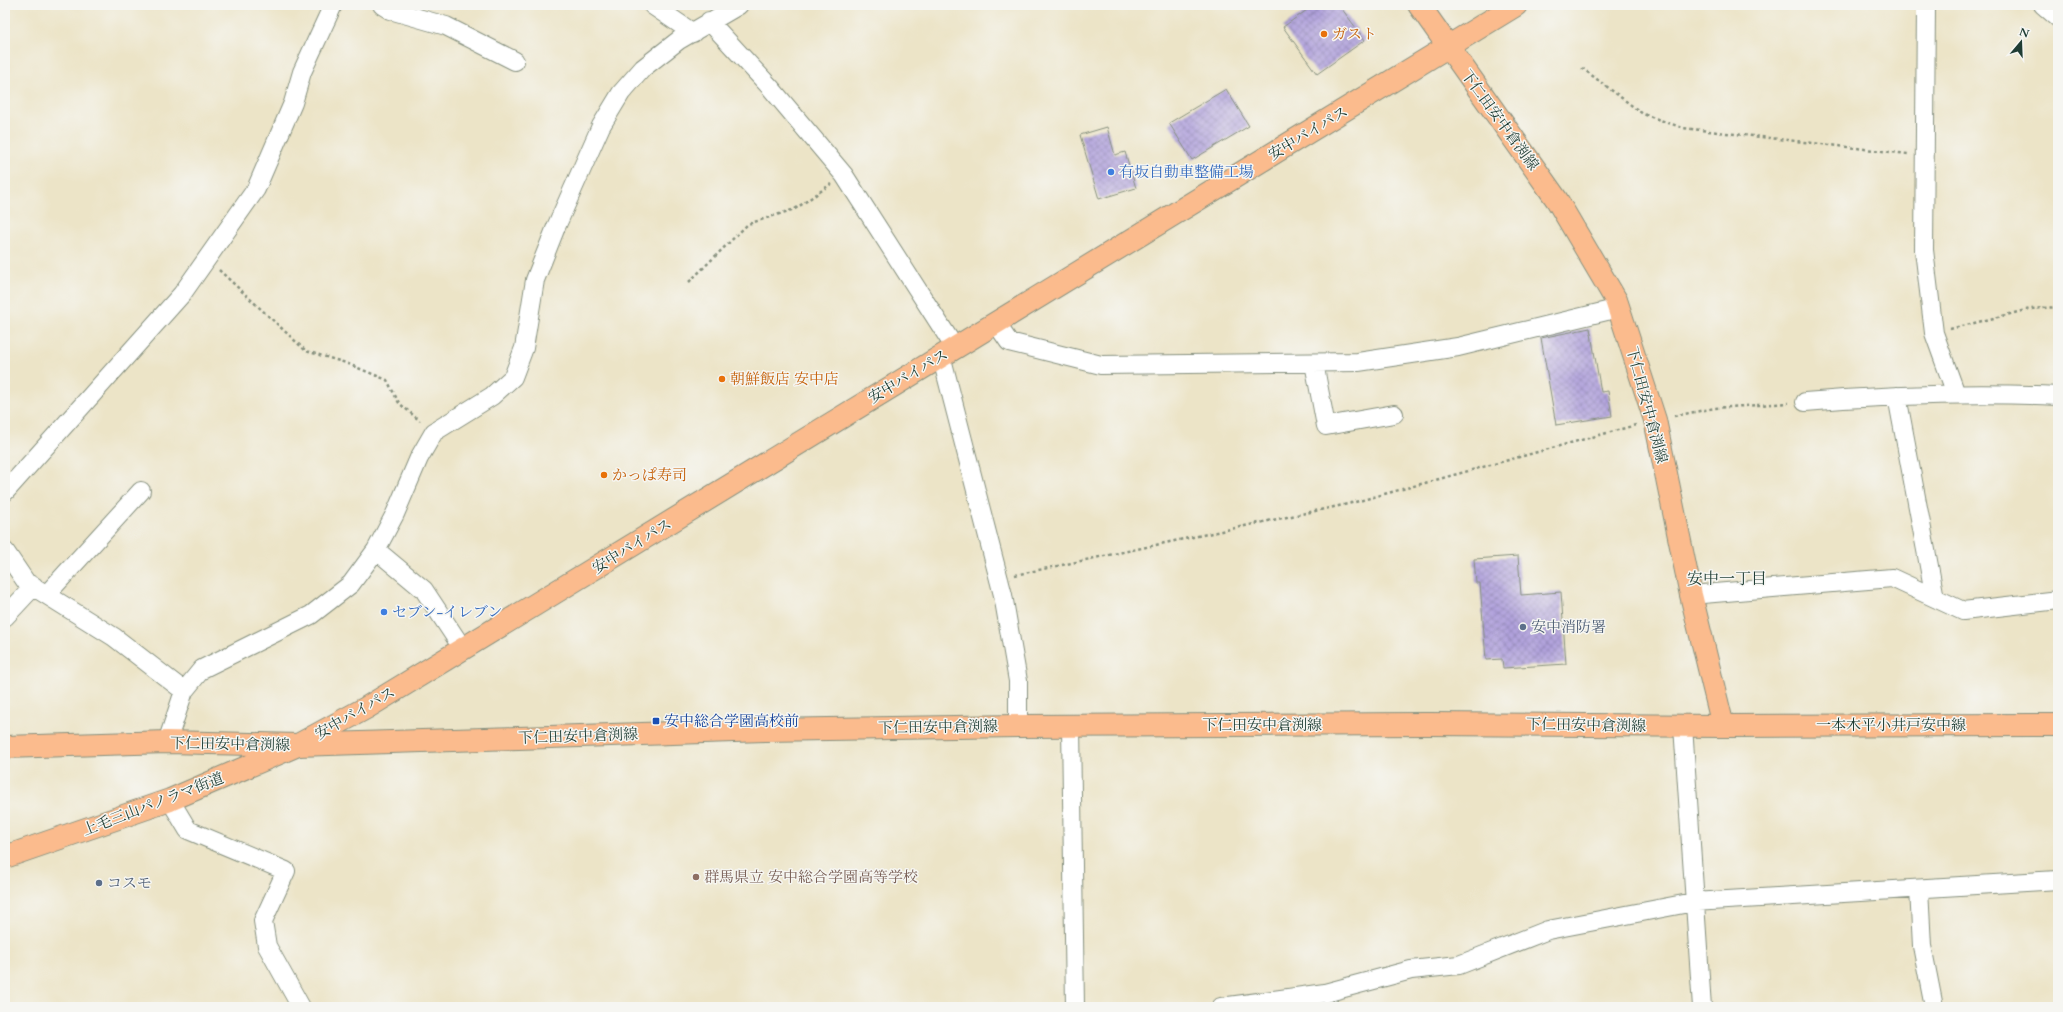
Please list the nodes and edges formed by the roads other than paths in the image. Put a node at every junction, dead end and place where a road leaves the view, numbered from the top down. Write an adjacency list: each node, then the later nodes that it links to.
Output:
1 (333, 5): 24 (street)
2 (382, 5): 13 (street)
3 (652, 5): 11 (street)
4 (739, 5): 10 (street)
5 (1419, 5): 12 (main road, 下仁田安中倉渕線)
6 (1516, 5): 12 (main road, 安中バイパス)
7 (1926, 5): 18 (street)
8 (2043, 5): 9 (street)
9 (2058, 18)
10 (708, 21): 11 (street); 16 (street)
11 (693, 33): 25 (street)
12 (1448, 48): 14 (main road, 下仁田安中倉渕線); 15 (main road, 安中バイパス)
13 (515, 61)
14 (1619, 308): 17 (street); 28 (main road, 下仁田安中倉渕線)
15 (996, 323): 16 (main road, 安中バイパス); 17 (street)
16 (948, 352): 32 (main road, 安中バイパス); 35 (street)
17 (1314, 363): 22 (street)
18 (1956, 394): 19 (street); 20 (street)
19 (1897, 396): 21 (street); 29 (street)
20 (2058, 396)
21 (1805, 402)
22 (1394, 414)
23 (141, 491): 27 (street)
24 (5, 492)
25 (376, 550): 32 (street); 33 (street)
26 (5, 551): 27 (street)
27 (40, 590): 31 (street); 33 (street)
28 (1691, 595): 29 (street); 38 (main road, 下仁田安中倉渕線)
29 (1935, 598): 30 (street)
30 (2058, 600)
31 (5, 617)
32 (463, 649): 40 (main road, 安中バイパス)
33 (184, 691): 39 (street)
34 (2058, 724): 38 (main road, 一本木平小井戸安中線)
35 (1018, 726): 36 (main road, 下仁田安中倉渕線); 40 (main road, 下仁田安中倉渕線)
36 (1071, 726): 37 (main road, 下仁田安中倉渕線); 48 (street)
37 (1683, 726): 38 (main road, 下仁田安中倉渕線); 46 (street)
38 (1723, 726)
39 (166, 742): 40 (main road, 下仁田安中倉渕線); 41 (main road, 下仁田安中倉渕線)
40 (298, 745): 42 (main road, 上毛三山パノラマ街道)
41 (5, 747)
42 (170, 800): 43 (main road, 上毛三山パノラマ街道); 47 (street)
43 (5, 857)
44 (2058, 880): 45 (street)
45 (1919, 889): 46 (street); 51 (street)
46 (1694, 902): 49 (street); 50 (street)
47 (301, 1007)
48 (1075, 1007)
49 (1221, 1007)
50 (1702, 1007)
51 (1934, 1007)

